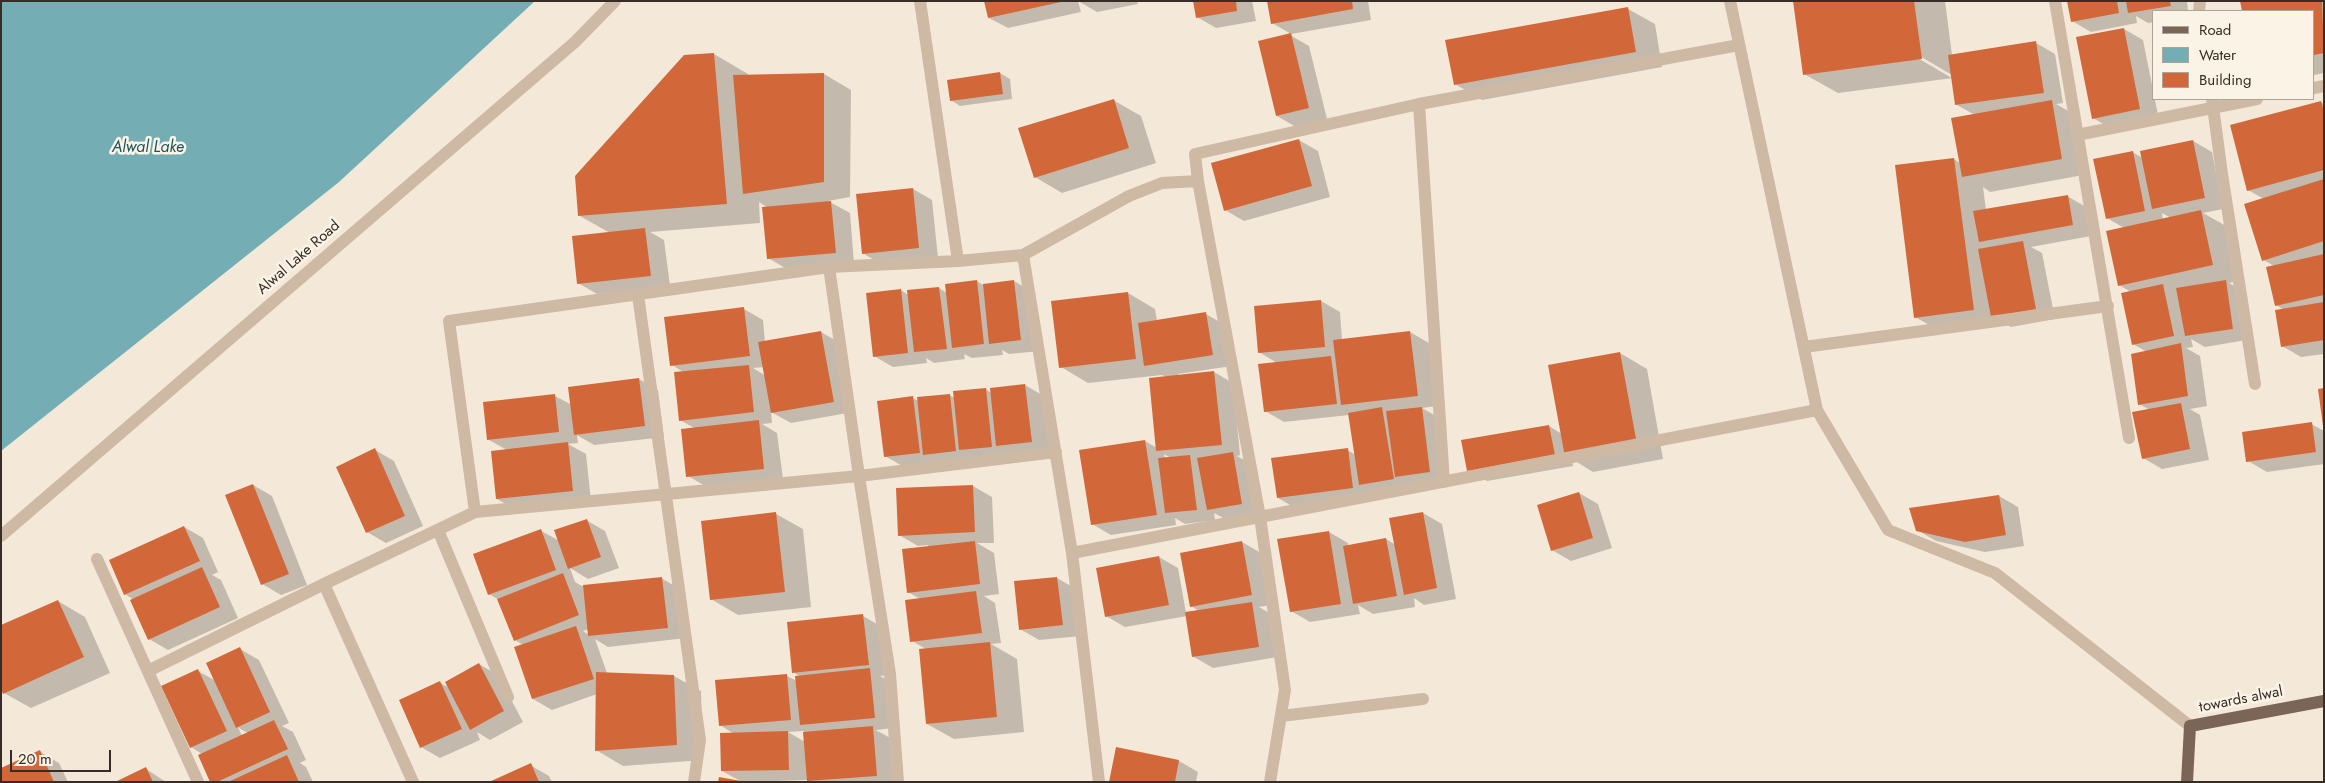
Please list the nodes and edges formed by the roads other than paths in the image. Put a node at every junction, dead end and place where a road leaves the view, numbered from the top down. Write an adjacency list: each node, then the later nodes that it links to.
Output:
1 (615, 1): 27 (street, Alwal Lake Road)
2 (920, 1): 12 (street)
3 (1730, 1): 5 (street)
4 (2055, 1): 9 (street)
5 (1739, 45): 8 (street); 16 (street)
6 (2246, 100): 7 (street)
7 (2213, 103): 9 (street); 17 (street)
8 (1419, 104): 10 (street); 22 (street)
9 (2077, 136): 15 (street)
10 (1198, 181): 11 (street); 25 (street)
11 (1023, 254): 12 (street); 20 (street)
12 (958, 261): 13 (street)
13 (830, 268): 14 (street); 21 (street)
14 (638, 295): 23 (street); 24 (street)
15 (2108, 306): 16 (street); 19 (street)
16 (1804, 347): 18 (street)
17 (2255, 384)
18 (1817, 410): 22 (street); 36 (street)
19 (2129, 438)
20 (1056, 452): 21 (street); 28 (street)
21 (859, 476): 23 (street); 41 (street)
22 (1444, 482): 25 (street)
23 (665, 496): 24 (street); 40 (street)
24 (475, 512): 26 (street)
25 (1260, 517): 28 (street); 35 (street)
26 (438, 530): 30 (street); 32 (street)
27 (1, 536)
28 (1072, 553): 42 (street)
29 (97, 559): 31 (street)
30 (324, 584): 31 (street); 39 (street)
31 (148, 671): 38 (street)
32 (508, 697)
33 (1423, 699): 35 (street)
34 (2324, 701): 36 (main road, towards alwal)
35 (1281, 716): 37 (street)
36 (2190, 726): 43 (main road, towards alwal)
37 (1271, 780)
38 (198, 782)
39 (413, 782)
40 (694, 782)
41 (898, 782)
42 (1099, 782)
43 (2186, 782)

